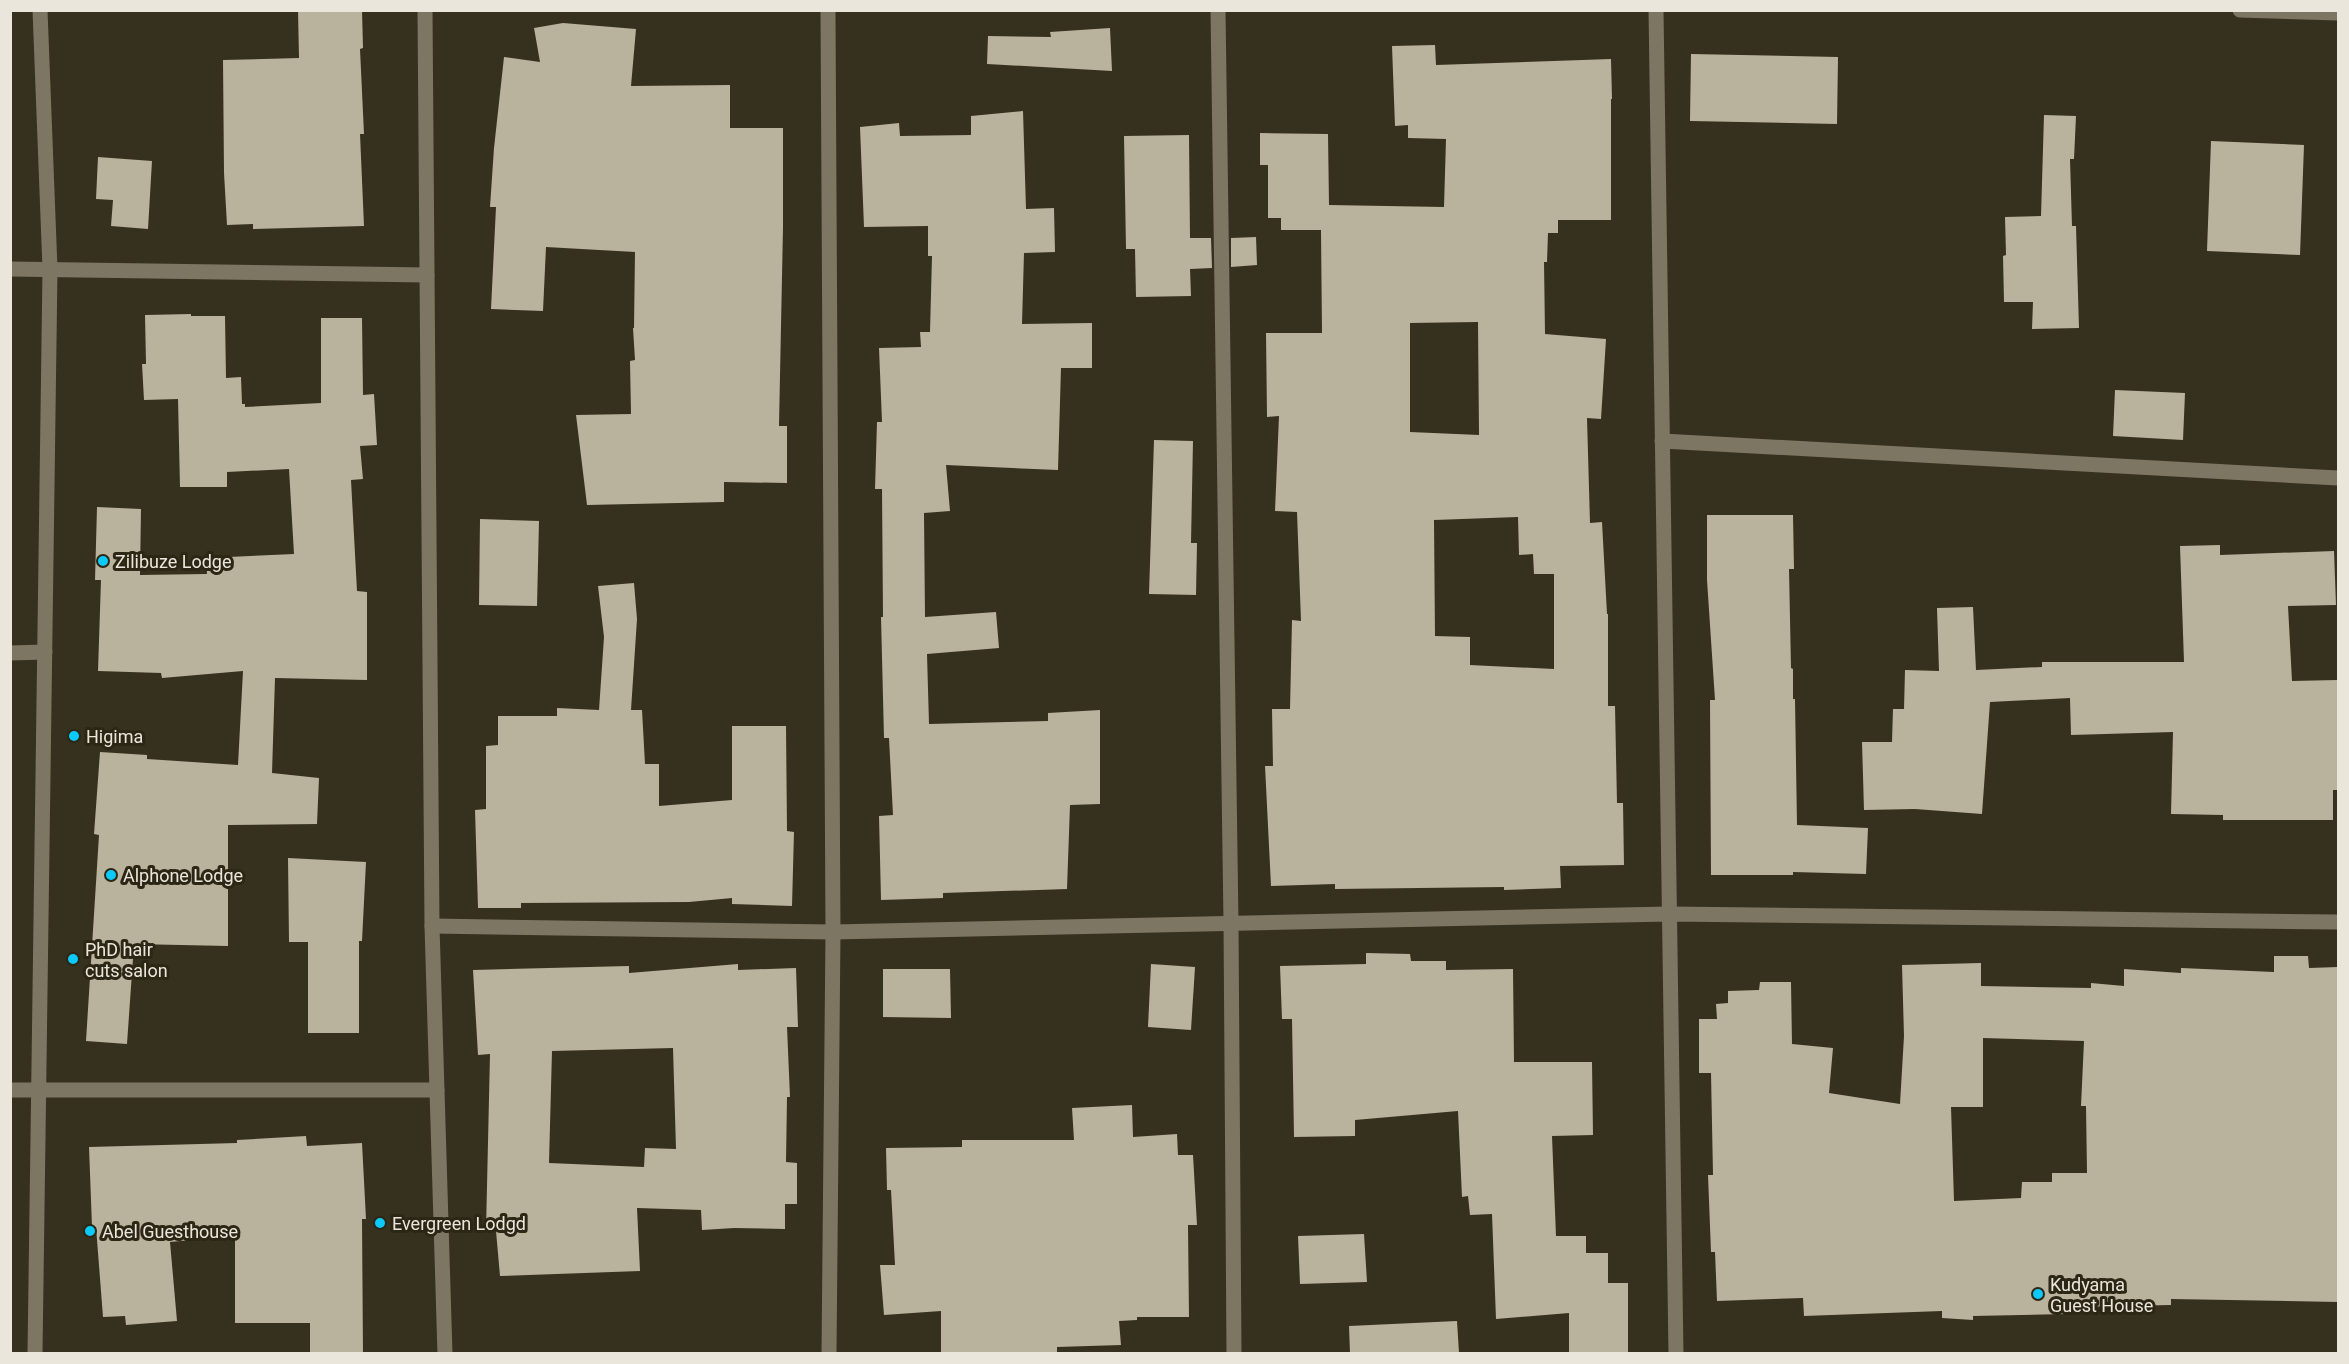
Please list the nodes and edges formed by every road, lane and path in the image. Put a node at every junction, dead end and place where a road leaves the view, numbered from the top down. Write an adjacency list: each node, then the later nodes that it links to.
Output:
1 (40, 10): 9 (street)
2 (425, 10): 10 (street)
3 (828, 10): 19 (street)
4 (1218, 10): 17 (street)
5 (1656, 10): 11 (street)
6 (2240, 10): 7 (street)
7 (2338, 13)
8 (10, 269): 9 (street)
9 (50, 269): 10 (street); 13 (street)
10 (427, 275): 18 (street)
11 (1662, 441): 12 (street); 15 (street)
12 (2338, 478)
13 (45, 652): 14 (street); 20 (street)
14 (10, 653)
15 (1669, 914): 16 (street); 17 (street); 27 (street)
16 (2338, 922)
17 (1231, 923): 19 (street); 26 (street)
18 (432, 926): 19 (street); 22 (street)
19 (833, 932): 25 (street)
20 (39, 1089): 21 (street); 22 (street); 23 (street)
21 (10, 1090)
22 (437, 1090): 24 (street)
23 (35, 1353)
24 (445, 1353)
25 (829, 1353)
26 (1234, 1353)
27 (1676, 1353)

